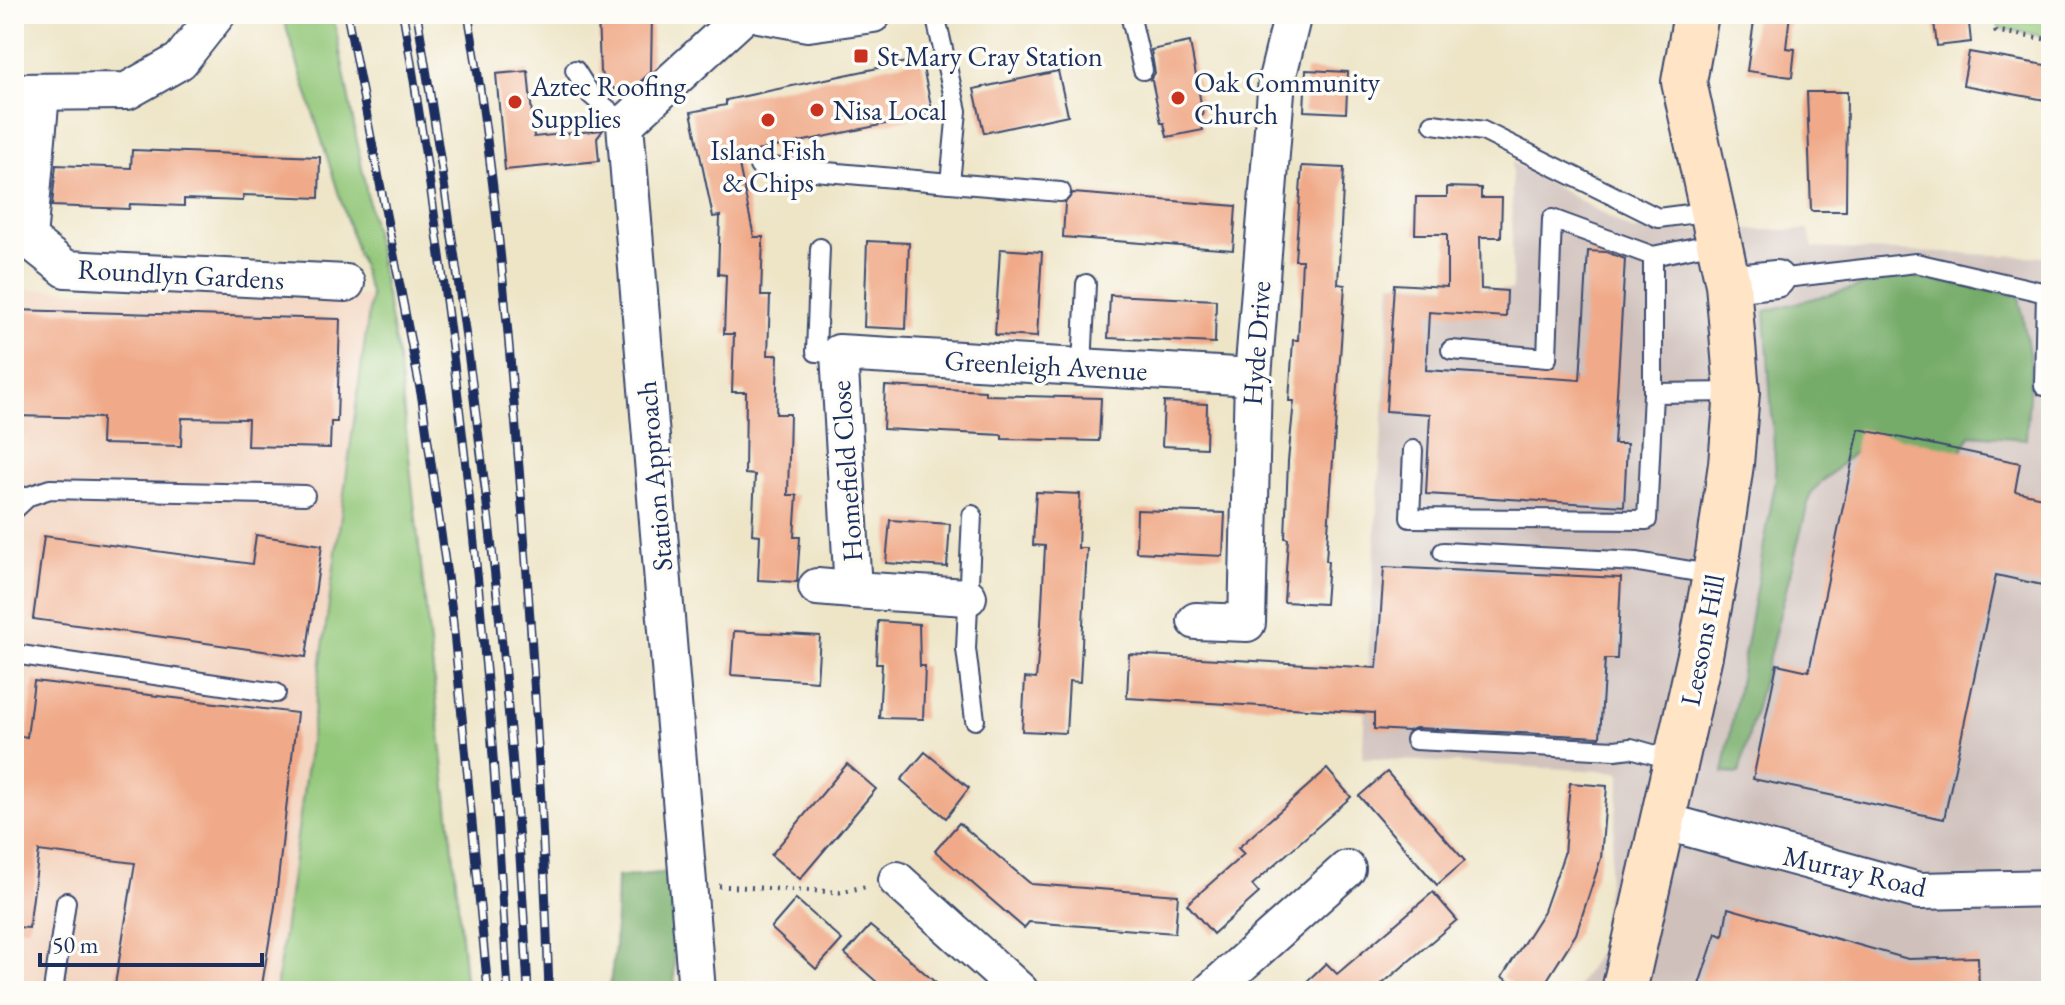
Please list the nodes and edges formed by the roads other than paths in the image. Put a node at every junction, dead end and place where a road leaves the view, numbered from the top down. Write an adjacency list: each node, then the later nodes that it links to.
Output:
1 (217, 14): 11 (street)
2 (745, 14): 12 (street)
3 (759, 14): 4 (street)
4 (873, 14)
5 (935, 14): 15 (lane)
6 (1130, 14): 10 (lane)
7 (1293, 14): 27 (street, Hyde Drive)
8 (1696, 14): 17 (street, Leesons Hill)
9 (575, 70): 12 (lane)
10 (1143, 70)
11 (28, 93): 21 (street, Roundlyn Gardens)
12 (625, 124): 53 (street, Station Approach)
13 (1433, 124): 17 (lane)
14 (759, 166): 15 (lane)
15 (950, 183): 16 (lane)
16 (1061, 192)
17 (1716, 226): 19 (lane); 23 (street, Leesons Hill)
18 (820, 248): 25 (lane)
19 (1653, 256): 24 (lane); 30 (lane)
20 (1776, 279): 23 (street); 28 (lane)
21 (346, 283)
22 (1086, 284): 26 (lane)
23 (1728, 284): 29 (street, Leesons Hill)
24 (1451, 350)
25 (839, 353): 26 (street, Greenleigh Avenue); 39 (street, Homefield Close)
26 (1082, 367): 27 (street, Greenleigh Avenue)
27 (1253, 377): 41 (street, Hyde Drive)
28 (2044, 386)
29 (1737, 392): 30 (lane); 37 (street, Leesons Hill)
30 (1653, 393): 31 (lane)
31 (1413, 450)
32 (22, 493): 33 (lane); 34 (lane)
33 (305, 495)
34 (14, 510)
35 (972, 515): 40 (lane)
36 (1443, 552): 37 (lane)
37 (1715, 575): 46 (street, Leesons Hill)
38 (817, 587): 39 (street, Homefield Close)
39 (853, 590): 40 (street, Homefield Close)
40 (968, 597): 44 (lane)
41 (1196, 621)
42 (14, 654): 43 (lane)
43 (276, 693)
44 (975, 720)
45 (1415, 740): 46 (lane)
46 (1677, 761): 47 (street, Leesons Hill)
47 (1663, 821): 50 (street, Murray Road); 56 (street, Leesons Hill)
48 (1347, 869): 55 (street)
49 (897, 880): 54 (street)
50 (2051, 888)
51 (66, 902): 52 (lane)
52 (53, 991)
53 (697, 991)
54 (1020, 991)
55 (1211, 991)
56 (1624, 991)

